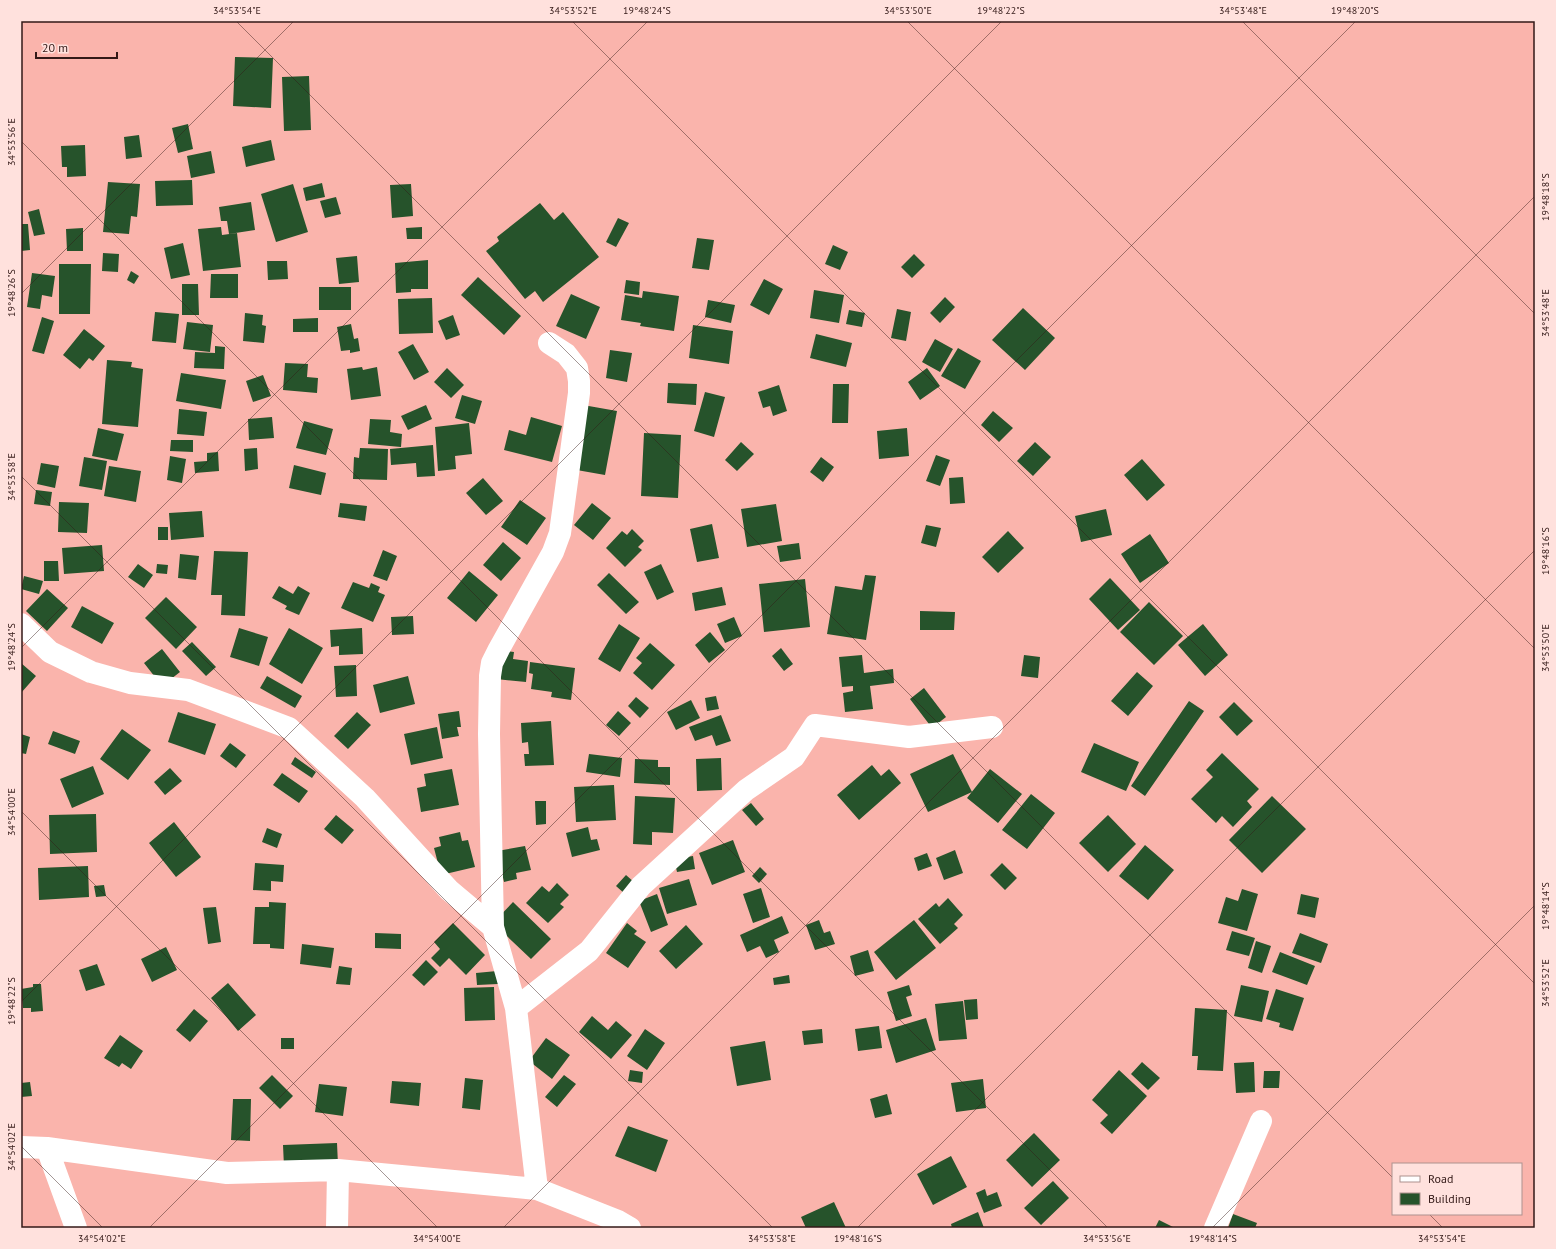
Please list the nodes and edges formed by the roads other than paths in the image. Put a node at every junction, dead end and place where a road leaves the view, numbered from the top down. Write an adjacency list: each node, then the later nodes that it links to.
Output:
1 (549, 343): 4 (street)
2 (21, 624): 4 (street)
3 (992, 727): 5 (street)
4 (493, 927): 5 (street)
5 (516, 1008): 10 (street)
6 (1261, 1121): 14 (street)
7 (21, 1147): 8 (street)
8 (47, 1148): 9 (street); 11 (street)
9 (338, 1170): 10 (street); 12 (street)
10 (537, 1189): 13 (street)
11 (76, 1228)
12 (337, 1228)
13 (630, 1228)
14 (1215, 1228)

